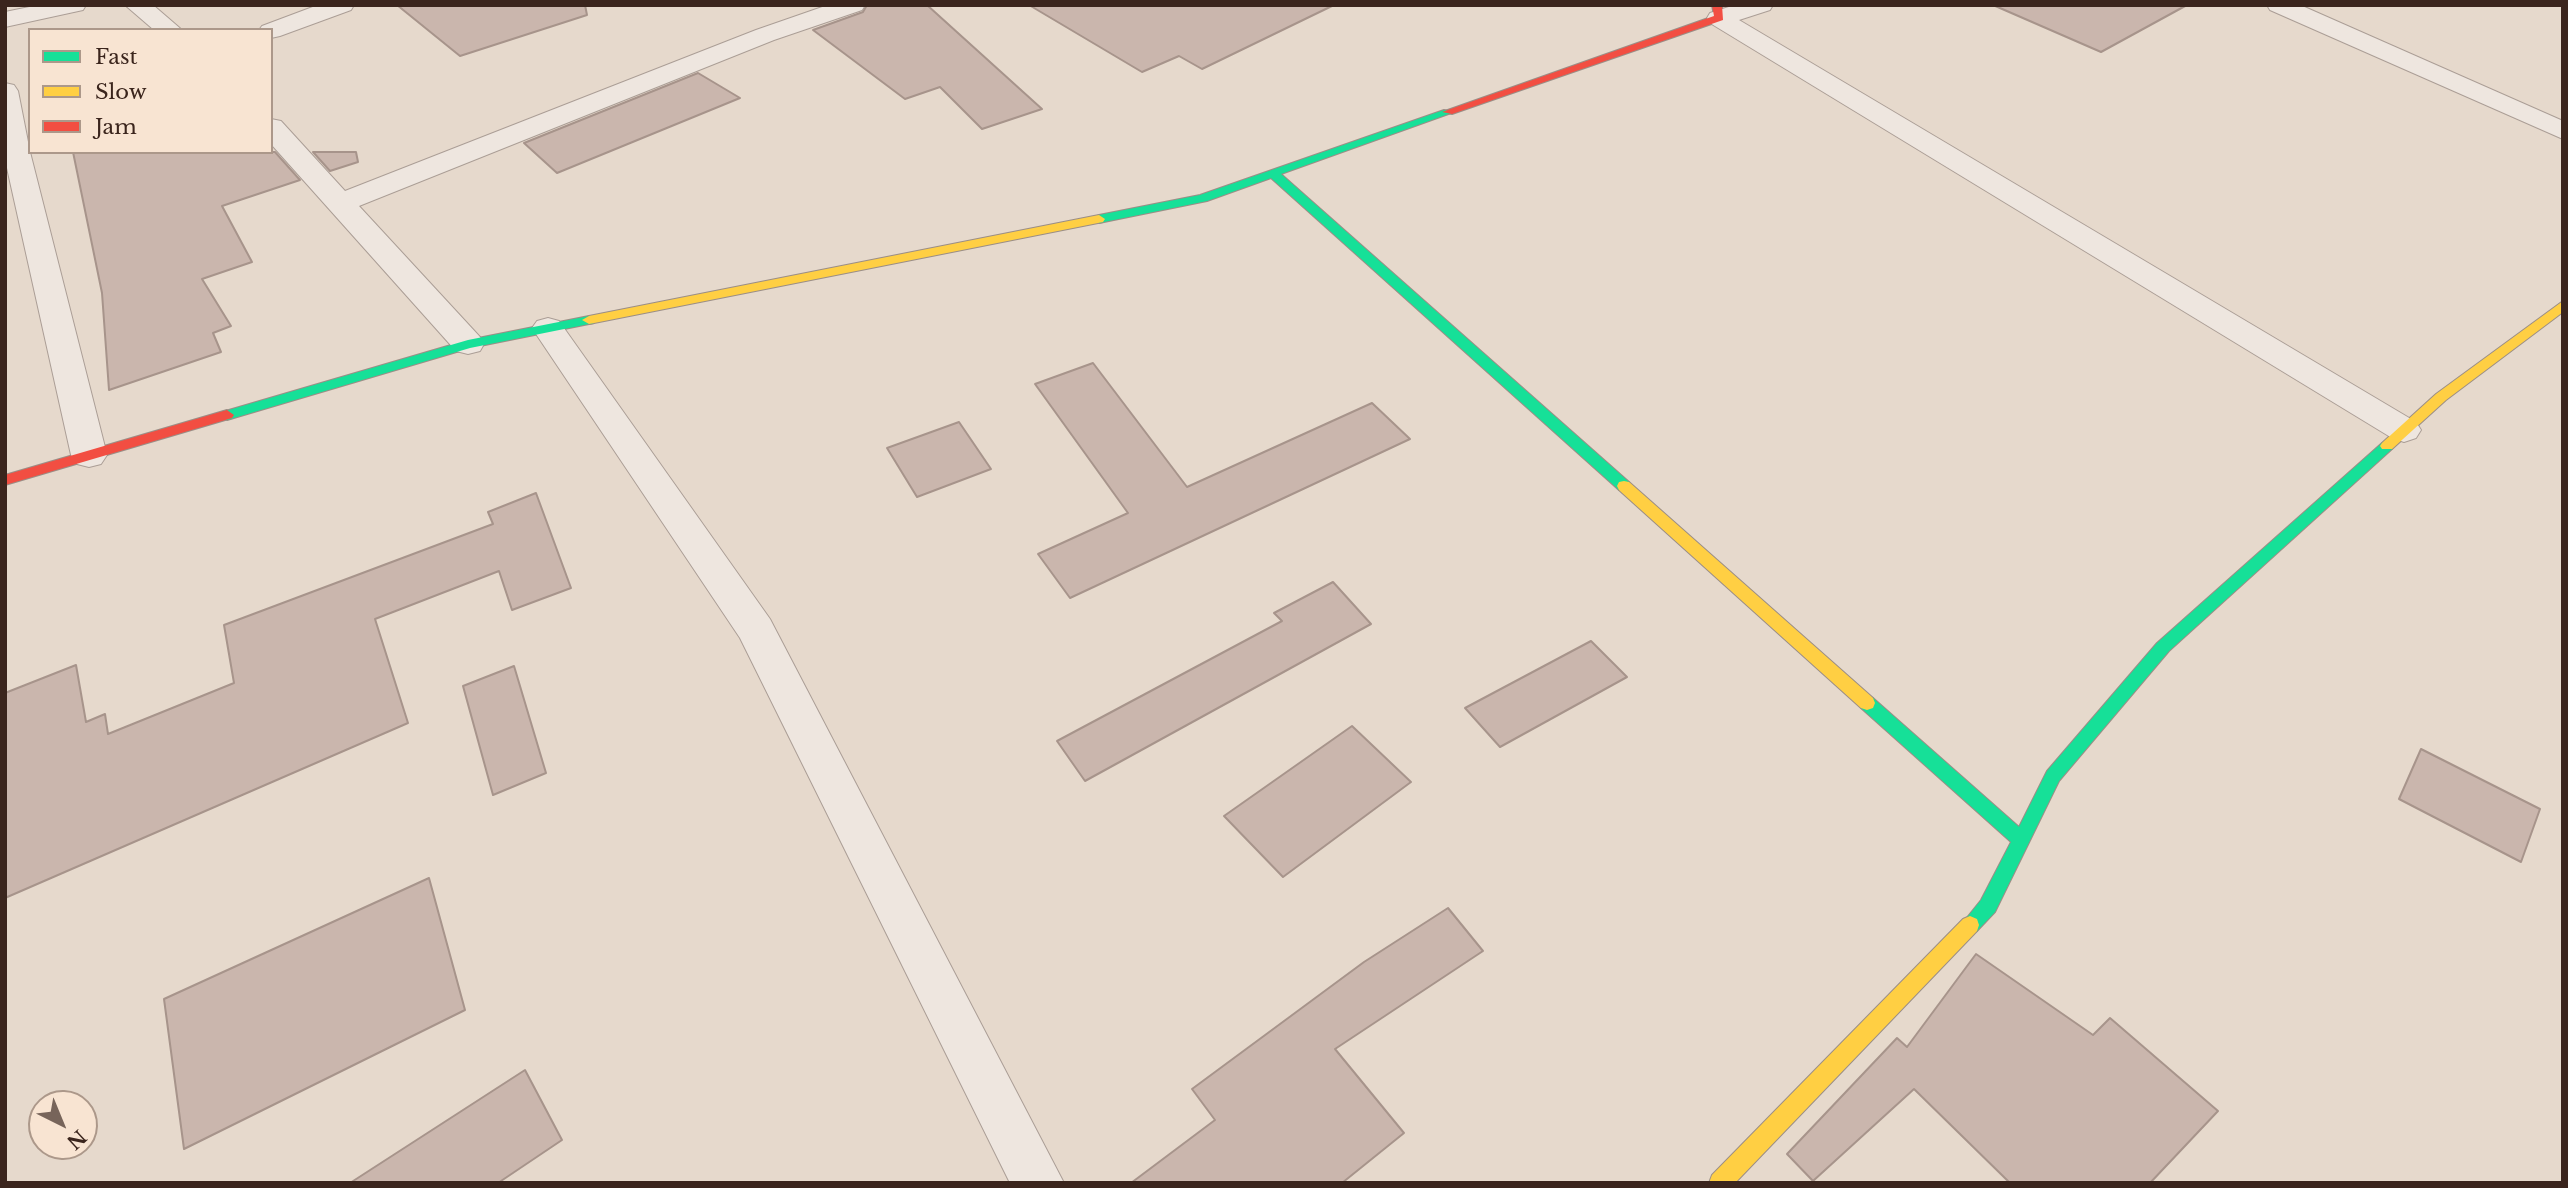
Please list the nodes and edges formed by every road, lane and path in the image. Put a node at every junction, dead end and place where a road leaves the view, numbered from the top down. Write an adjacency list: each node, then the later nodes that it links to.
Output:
1 (74, 5): 8 (street)
2 (137, 5): 9 (street)
3 (342, 5): 10 (street)
4 (853, 5): 15 (street)
5 (1761, 5): 7 (street)
6 (2279, 5): 13 (street)
7 (1718, 12): 14 (street); 20 (street)
8 (5, 20)
9 (167, 28)
10 (273, 30)
11 (5, 91): 16 (street)
12 (273, 129): 15 (street)
13 (2563, 131)
14 (1274, 174): 18 (street); 23 (street)
15 (340, 203): 19 (street)
16 (17, 213): 21 (street)
17 (2563, 306): 20 (street)
18 (548, 328): 19 (street); 24 (street)
19 (468, 344): 21 (street)
20 (2404, 430): 23 (street)
21 (89, 456): 22 (street)
22 (5, 480)
23 (2021, 840): 25 (street)
24 (1038, 1183)
25 (1720, 1183)

